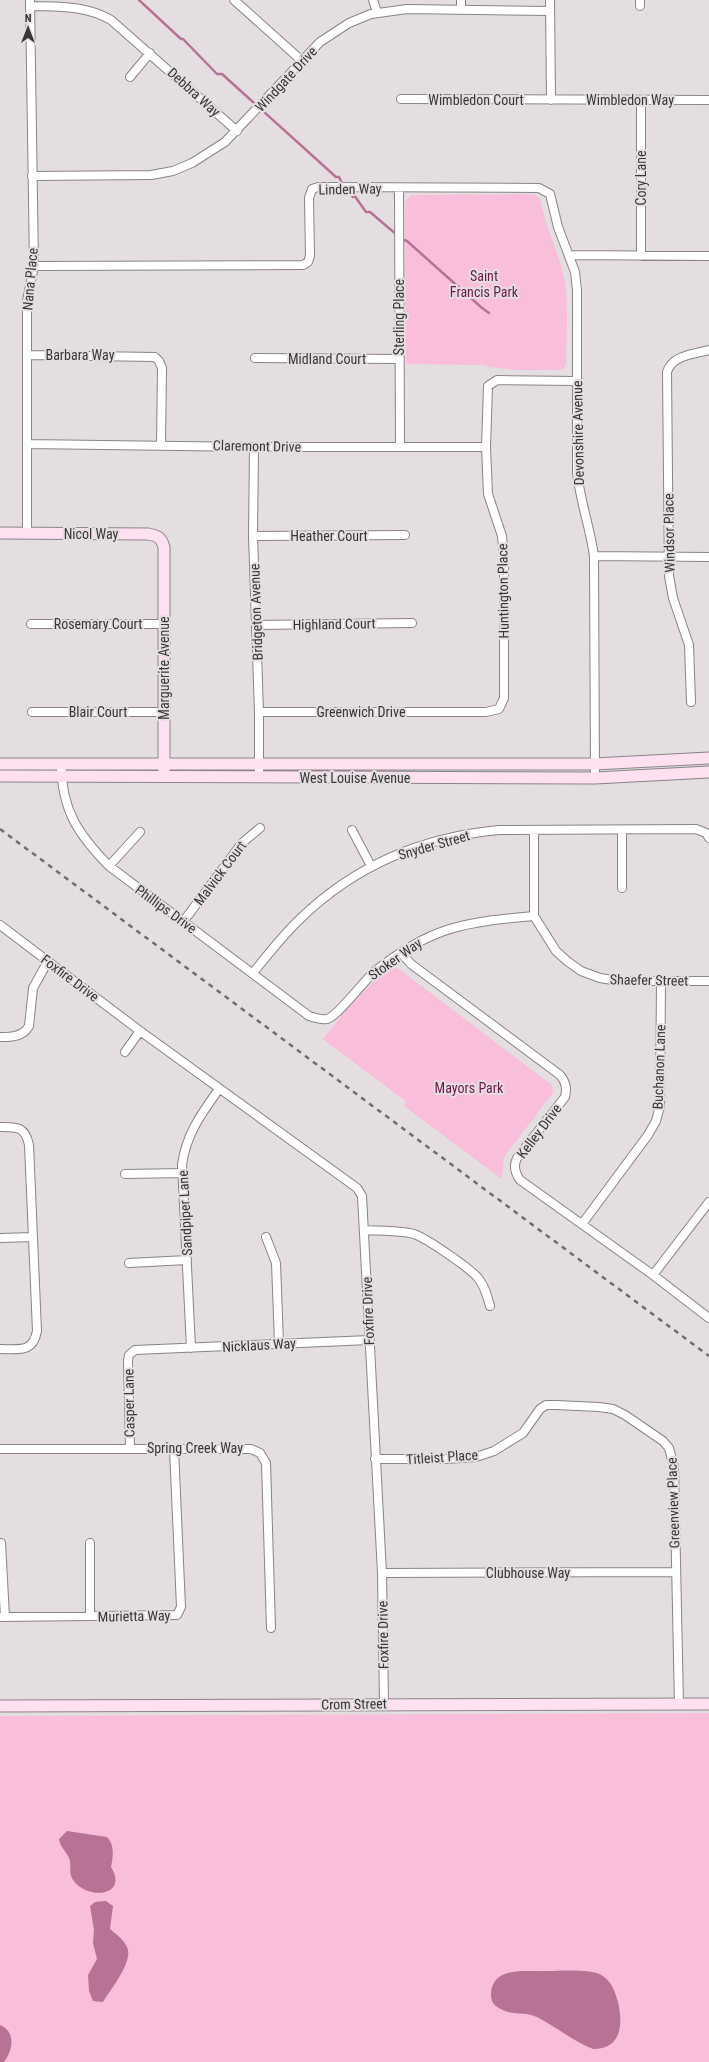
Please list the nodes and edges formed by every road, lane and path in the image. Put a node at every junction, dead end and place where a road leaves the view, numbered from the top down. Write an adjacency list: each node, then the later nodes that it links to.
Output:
1 (373, 0): 8 (street)
2 (461, 0): 6 (street)
3 (550, 0): 7 (street)
4 (236, 1): 10 (street)
5 (30, 3): 9 (street, Debbra Way); 17 (street, Nana Place)
6 (461, 9): 7 (street, Windgate Drive); 8 (street, Windgate Drive)
7 (550, 11): 13 (street)
8 (376, 12): 10 (street, Windgate Drive)
9 (150, 53): 11 (street); 16 (street, Debbra Way)
10 (301, 60): 16 (street, Windgate Drive)
11 (130, 77)
12 (401, 99): 13 (street, Wimbledon Court)
13 (551, 100): 14 (street, Wimbledon Way)
14 (641, 100): 15 (street, Wimbledon Way); 20 (street, Cory Lane)
15 (709, 100)
16 (237, 131): 17 (street, Windgate Drive)
17 (32, 176): 22 (street, Nana Place)
18 (399, 188): 19 (street, Linden Way); 22 (street, Linden Way); 26 (street, Sterling Place)
19 (570, 255): 20 (street); 27 (street, Devonshire Avenue)
20 (641, 256): 21 (street)
21 (709, 256)
22 (34, 266): 24 (street, Nana Place)
23 (709, 350): 38 (street, Windsor Place)
24 (28, 355): 28 (street, Nana Place); 29 (street, Barbara Way)
25 (255, 358): 26 (street, Midland Court)
26 (399, 359): 31 (street, Sterling Place)
27 (577, 381): 32 (street, Huntington Place); 37 (street, Devonshire Avenue)
28 (27, 444): 29 (street, Claremont Drive); 34 (street, Nana Place)
29 (161, 444): 30 (street, Claremont Drive)
30 (254, 447): 31 (street, Claremont Drive); 36 (street, Bridgeton Avenue)
31 (400, 447): 32 (street, Claremont Drive)
32 (486, 447): 49 (street, Huntington Place)
33 (0, 533): 34 (main road, Nicol Way)
34 (27, 533): 40 (main road, Nicol Way)
35 (405, 535): 36 (street, Heather Court)
36 (253, 536): 44 (street, Bridgeton Avenue)
37 (594, 556): 38 (street); 55 (street, Devonshire Avenue)
38 (668, 556): 39 (street); 45 (street, Windsor Place)
39 (709, 557)
40 (164, 558): 42 (main road, Marguerite Avenue)
41 (31, 624): 42 (street, Rosemary Court)
42 (164, 624): 47 (main road, Marguerite Avenue)
43 (412, 624): 44 (street, Highland Court)
44 (256, 625): 48 (street, Bridgeton Avenue)
45 (691, 702)
46 (32, 712): 47 (street, Blair Court)
47 (164, 712): 53 (main road, Marguerite Avenue)
48 (259, 712): 49 (street, Greenwich Drive); 54 (street, Bridgeton Avenue)
49 (463, 712)
50 (709, 758): 55 (main road, West Louise Avenue)
51 (0, 764): 52 (main road, West Louise Avenue)
52 (61, 764): 53 (main road, West Louise Avenue); 58 (street, Phillips Drive)
53 (164, 764): 54 (main road, West Louise Avenue); 59 (main road, Marguerite Avenue)
54 (258, 764): 55 (main road, West Louise Avenue); 60 (street, Bridgeton Avenue)
55 (594, 764): 61 (street, Devonshire Avenue)
56 (709, 772): 61 (main road, West Louise Avenue)
57 (0, 776): 58 (main road, West Louise Avenue)
58 (61, 776): 59 (main road, West Louise Avenue); 68 (street, Phillips Drive)
59 (164, 777): 60 (main road, West Louise Avenue)
60 (259, 778): 61 (main road, West Louise Avenue)
61 (595, 778)
62 (260, 828): 72 (street, Malvick Court)
63 (352, 830): 69 (street)
64 (534, 830): 65 (street, Snyder Street); 69 (street, Snyder Street); 71 (street)
65 (622, 830): 67 (street, Snyder Street); 70 (street)
66 (140, 832): 68 (street)
67 (708, 835)
68 (109, 866): 72 (street, Phillips Drive)
69 (371, 866): 76 (street, Snyder Street)
70 (622, 888)
71 (534, 916): 74 (street, Stoker Way); 78 (street, Shaefer Street)
72 (183, 922): 76 (street, Phillips Drive)
73 (0, 925): 75 (street, Foxfire Drive)
74 (401, 953): 79 (street, Stoker Way); 88 (street, Kelley Drive)
75 (48, 962): 80 (street, Foxfire Drive); 81 (street)
76 (253, 973): 79 (street, Phillips Drive)
77 (709, 980): 78 (street, Shaefer Street)
78 (661, 981): 88 (street, Buchanon Lane)
79 (319, 1019)
80 (140, 1031): 82 (street); 83 (street, Foxfire Drive)
81 (0, 1037)
82 (125, 1052)
83 (219, 1089): 85 (street, Sandpiper Lane); 89 (street, Foxfire Drive)
84 (0, 1127): 90 (street)
85 (183, 1173): 86 (street); 93 (street, Sandpiper Lane)
86 (125, 1174)
87 (709, 1202): 95 (street)
88 (582, 1224): 95 (street, Kelley Drive)
89 (365, 1230): 96 (street); 98 (street, Foxfire Drive)
90 (32, 1237): 92 (street); 101 (street)
91 (266, 1237): 99 (street)
92 (0, 1238)
93 (187, 1260): 94 (street); 100 (street, Sandpiper Lane)
94 (129, 1263)
95 (653, 1275): 97 (street, Kelley Drive)
96 (490, 1306)
97 (709, 1318)
98 (369, 1340): 99 (street, Nicklaus Way); 107 (street, Foxfire Drive)
99 (279, 1343): 100 (street, Nicklaus Way)
100 (190, 1348): 102 (street, Nicklaus Way)
101 (0, 1349)
102 (149, 1349): 104 (street, Casper Lane)
103 (525, 1430): 107 (street, Titleist Place); 110 (street, Greenview Place)
104 (130, 1448): 105 (street, Spring Creek Way); 106 (street, Spring Creek Way)
105 (0, 1449)
106 (174, 1449): 112 (street, Murietta Way); 114 (street, Spring Creek Way)
107 (375, 1459): 111 (street, Foxfire Drive)
108 (1, 1543): 113 (street)
109 (90, 1543): 112 (street)
110 (675, 1572): 111 (street, Clubhouse Way); 116 (street, Greenview Place)
111 (382, 1573): 115 (street, Foxfire Drive)
112 (90, 1616): 113 (street, Murietta Way)
113 (2, 1617)
114 (270, 1628)
115 (384, 1704): 116 (main road, Crom Street); 118 (main road, Crom Street)
116 (679, 1704): 117 (main road, Crom Street)
117 (709, 1704)
118 (0, 1706)

